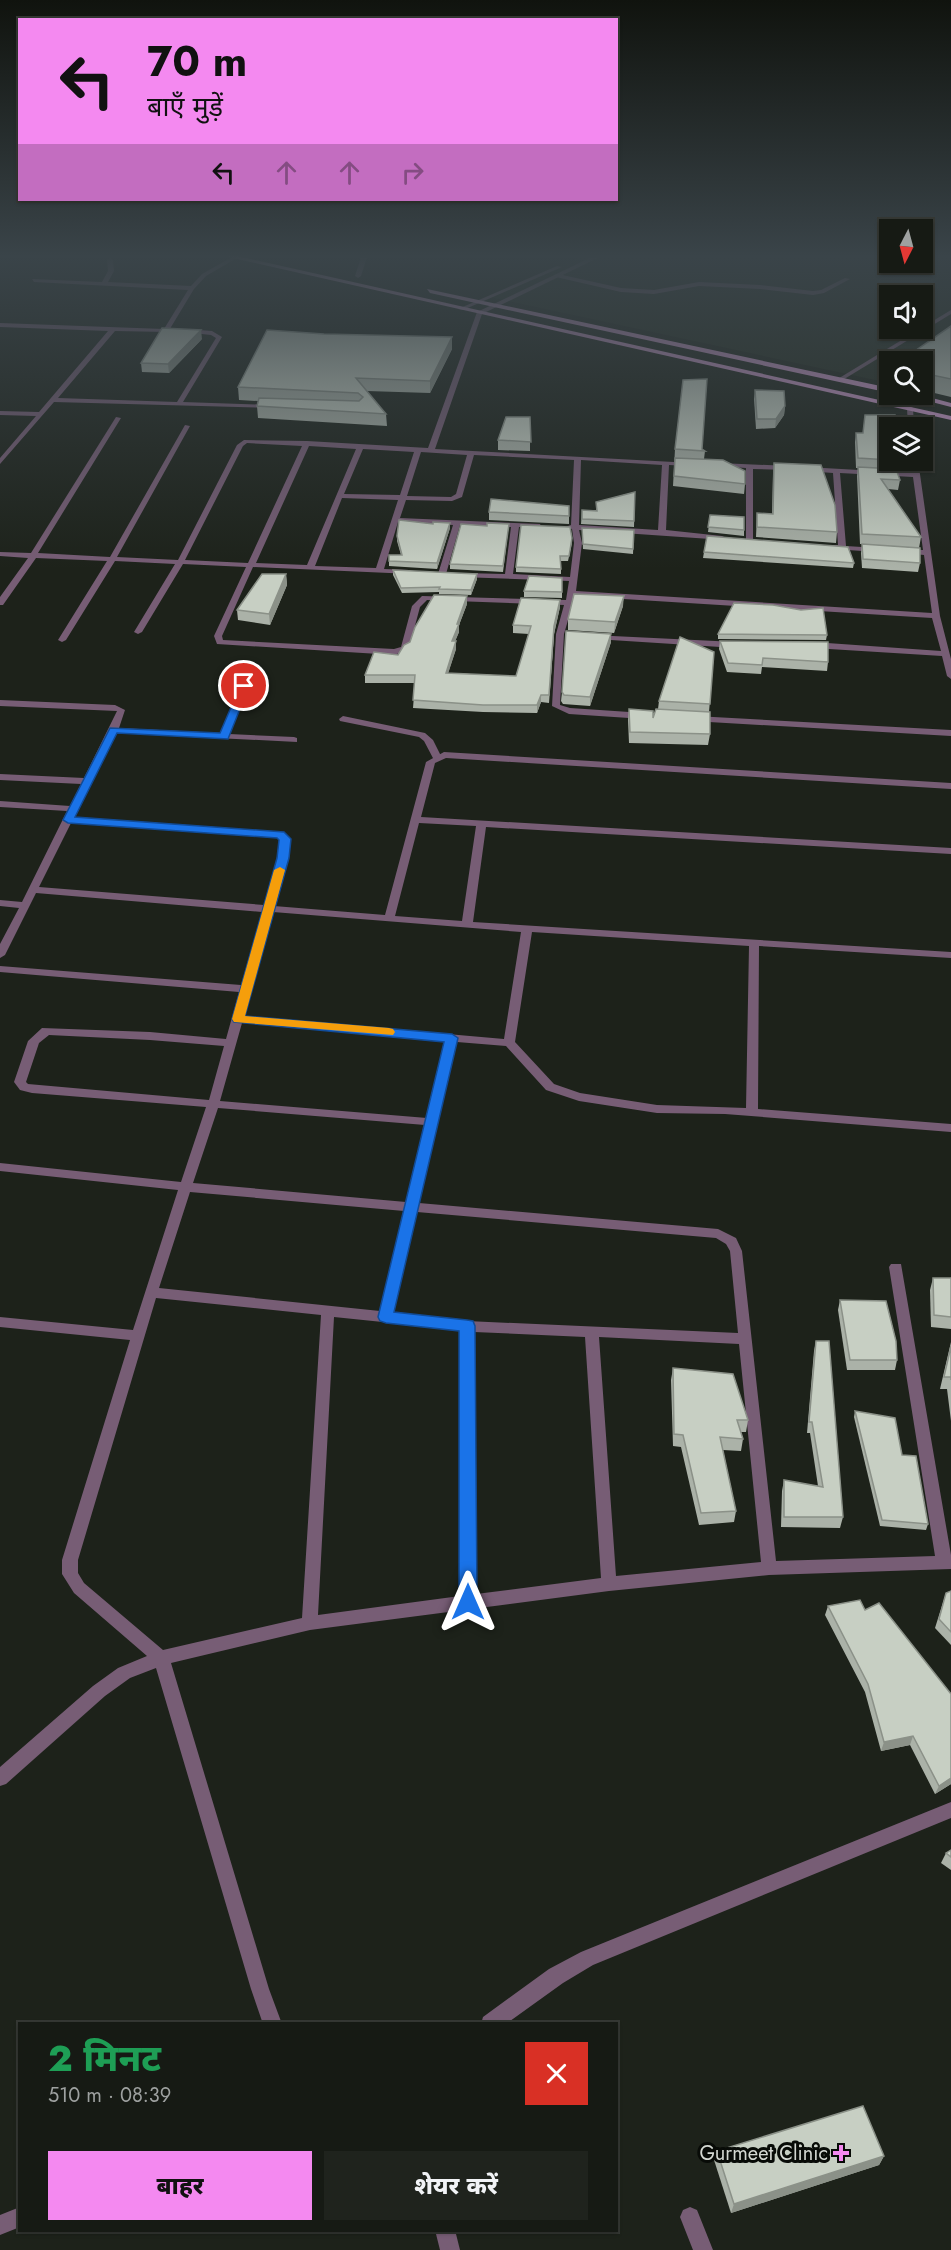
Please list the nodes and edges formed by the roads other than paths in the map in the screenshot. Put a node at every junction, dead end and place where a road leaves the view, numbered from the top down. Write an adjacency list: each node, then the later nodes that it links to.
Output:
1 (88, 359): 9 (street)
2 (207, 359): 11 (street)
3 (463, 359): 24 (street)
4 (688, 359): 14 (main road)
5 (743, 359): 7 (main road)
6 (874, 359): 7 (street)
7 (839, 380): 8 (main road)
8 (879, 389)
9 (53, 400): 11 (street); 16 (street)
10 (933, 401): 12 (main road)
11 (179, 404): 13 (street)
12 (951, 405)
13 (285, 407)
14 (910, 408): 17 (street); 18 (main road)
15 (0, 413): 16 (street)
16 (42, 414): 27 (street)
17 (910, 417)
18 (951, 417)
19 (118, 418): 54 (street)
20 (187, 426): 55 (street)
21 (307, 443): 22 (street); 56 (street); 57 (street)
22 (360, 447): 23 (street); 35 (street)
23 (418, 450): 24 (street); 36 (street)
24 (431, 450): 25 (street)
25 (471, 453): 26 (street); 36 (street)
26 (578, 459): 28 (street); 42 (street)
27 (0, 462)
28 (666, 464): 29 (street); 43 (street)
29 (702, 465)
30 (713, 465): 31 (street)
31 (749, 466): 32 (street); 46 (street)
32 (836, 471): 34 (street); 49 (street)
33 (915, 471): 34 (street)
34 (915, 475): 52 (street)
35 (340, 496): 36 (street); 58 (street)
36 (401, 498): 37 (street)
37 (395, 520): 38 (street); 59 (street)
38 (457, 524): 39 (street); 62 (street)
39 (515, 526): 40 (street); 63 (street)
40 (545, 526)
41 (555, 527): 42 (street)
42 (576, 528): 43 (street); 64 (street)
43 (662, 532): 44 (street)
44 (728, 539)
45 (739, 540): 46 (street)
46 (750, 541): 47 (street)
47 (761, 542)
48 (819, 546): 49 (street)
49 (842, 548): 50 (street)
50 (884, 550)
51 (895, 551): 52 (street)
52 (927, 553): 67 (street)
53 (0, 554): 54 (street)
54 (33, 556): 55 (street); 66 (street)
55 (113, 558): 56 (street); 72 (street)
56 (181, 561): 57 (street); 68 (street)
57 (252, 565): 58 (street); 65 (street)
58 (310, 568): 59 (street)
59 (379, 571): 60 (street)
60 (421, 573)
61 (432, 573): 62 (street)
62 (442, 574): 63 (street)
63 (509, 577): 64 (street)
64 (572, 579): 65 (street)
65 (570, 598): 67 (street); 69 (street)
66 (0, 603)
67 (936, 616): 75 (street)
68 (138, 632)
69 (560, 634): 70 (street); 79 (street)
70 (572, 635)
71 (584, 636): 74 (street)
72 (62, 640)
73 (804, 644): 75 (street)
74 (745, 645)
75 (946, 654): 76 (street)
76 (951, 676)
77 (244, 686): 84 (street)
78 (0, 703): 82 (street)
79 (652, 716)
80 (688, 718): 83 (street)
81 (343, 719): 86 (street)
82 (114, 730): 84 (street); 88 (street)
83 (951, 733)
84 (224, 736): 85 (street)
85 (294, 740)
86 (436, 758): 89 (street); 92 (street)
87 (0, 777): 88 (street)
88 (87, 781): 91 (street)
89 (951, 786)
90 (0, 804): 91 (street)
91 (71, 814): 95 (street); 98 (street)
92 (414, 820): 93 (street); 99 (street)
93 (481, 825): 94 (street); 100 (street)
94 (951, 851)
95 (34, 890): 97 (street); 98 (street)
96 (0, 903): 97 (street)
97 (26, 905): 103 (street)
98 (269, 909): 99 (street); 106 (street)
99 (389, 919): 100 (street)
100 (467, 925): 101 (street)
101 (527, 929): 102 (street); 110 (street)
102 (754, 943): 104 (street); 112 (street)
103 (0, 955)
104 (951, 956)
105 (0, 969): 106 (street)
106 (247, 989): 107 (street)
107 (238, 1019): 108 (street); 109 (street)
108 (452, 1038): 110 (street); 113 (street)
109 (230, 1043): 111 (street); 111 (street)
110 (509, 1043): 112 (street)
111 (213, 1105): 113 (street); 116 (street)
112 (753, 1112): 114 (street)
113 (432, 1122): 117 (street)
114 (951, 1128)
115 (0, 1167): 116 (street)
116 (187, 1187): 117 (street); 119 (street)
117 (412, 1206): 121 (street); 126 (street)
118 (896, 1267): 127 (street)
119 (151, 1292): 120 (street); 125 (street)
120 (328, 1312): 121 (street); 131 (street)
121 (386, 1317): 123 (street)
122 (0, 1322): 125 (street)
123 (467, 1326): 124 (street); 130 (street)
124 (592, 1333): 126 (street); 129 (street)
125 (138, 1336): 132 (street)
126 (745, 1340): 128 (street)
127 (947, 1562): 128 (street)
128 (769, 1568): 129 (street)
129 (609, 1584): 130 (street)
130 (468, 1602): 131 (street)
131 (310, 1623): 132 (street)
132 (161, 1658): 133 (street); 135 (street)
133 (0, 1778)
134 (951, 1810): 136 (street)
135 (272, 2022)
136 (493, 2022)
137 (690, 2217): 142 (street)
138 (18, 2218): 139 (street)
139 (0, 2225)
140 (446, 2232): 141 (street)
141 (450, 2250)
142 (703, 2250)

